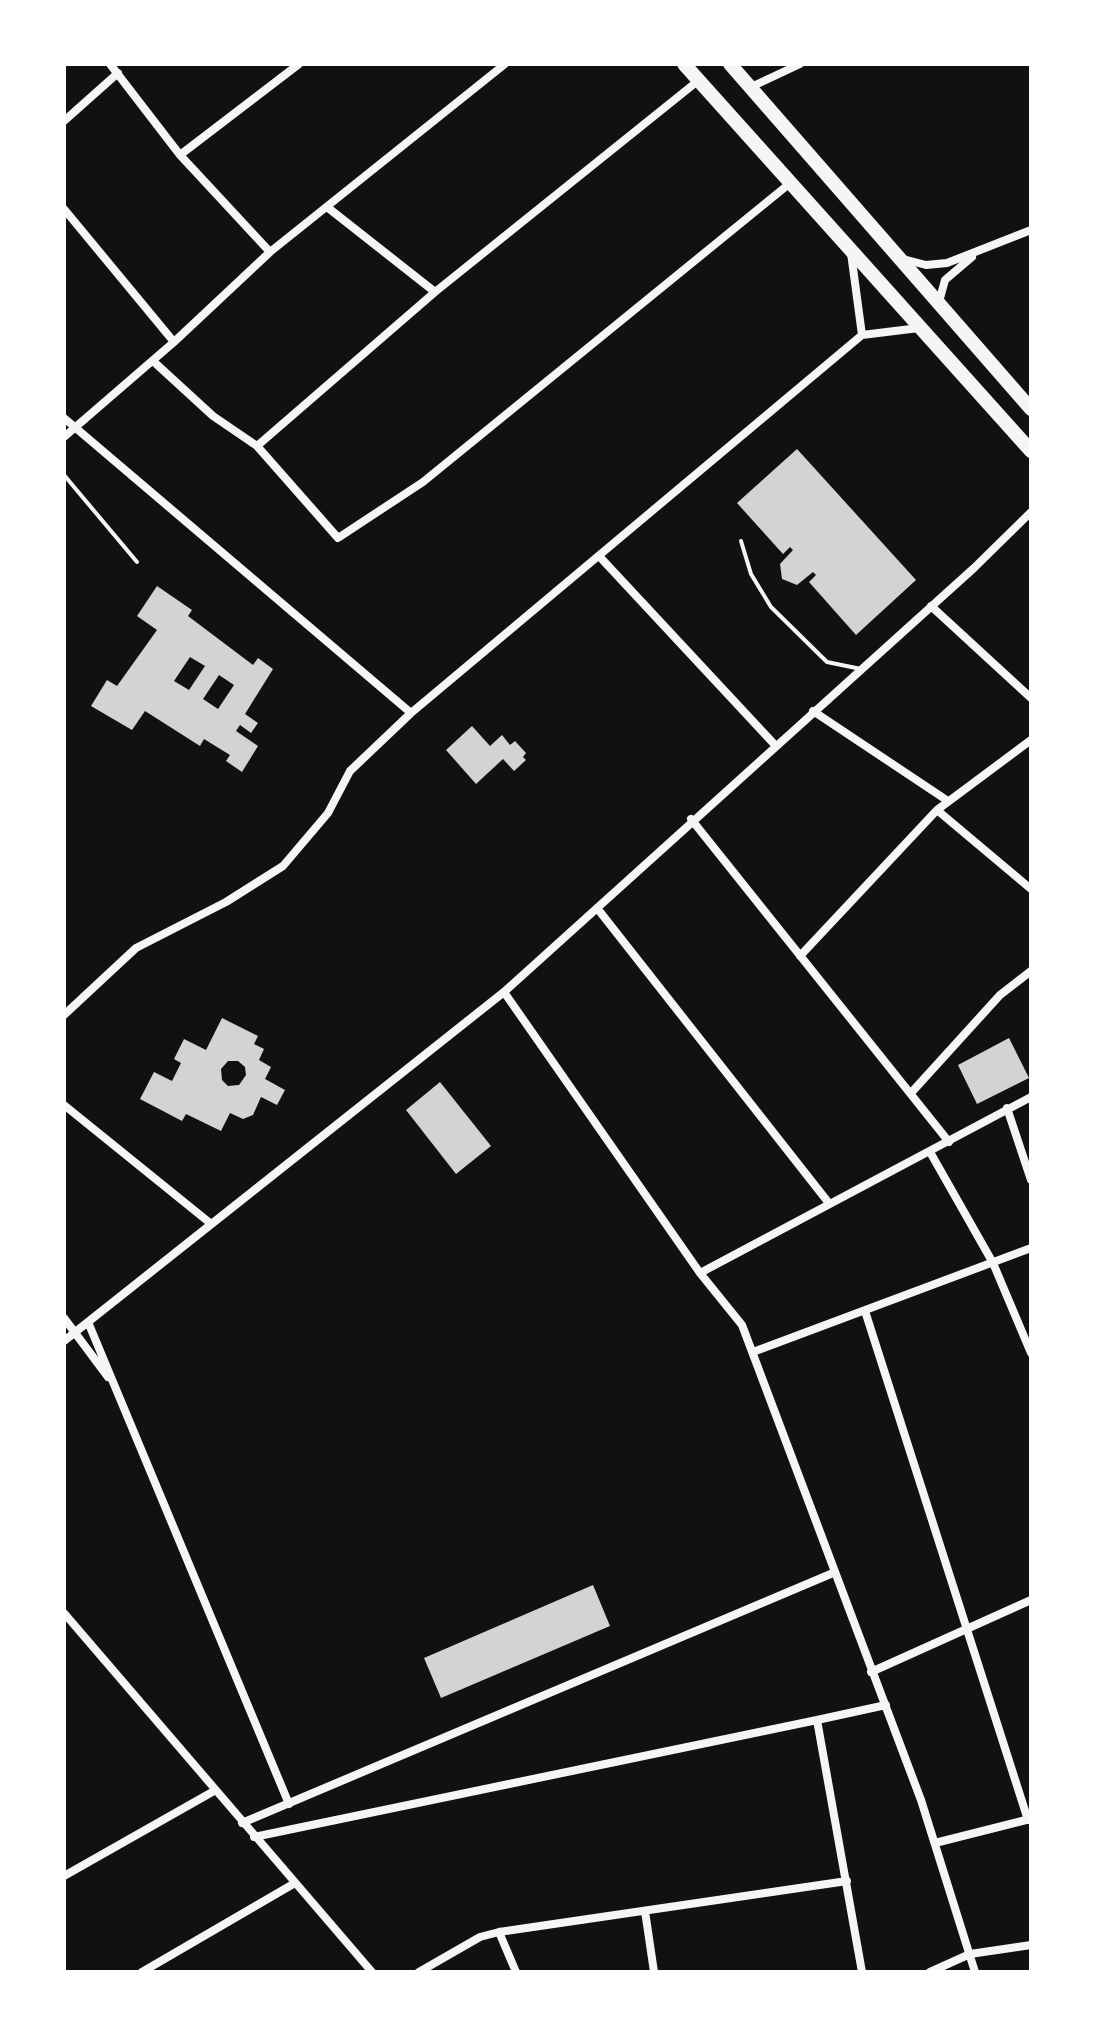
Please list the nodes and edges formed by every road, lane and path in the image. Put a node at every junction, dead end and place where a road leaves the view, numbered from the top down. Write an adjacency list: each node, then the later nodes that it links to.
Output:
1 (110, 64): 7 (street)
2 (505, 64): 13 (street)
3 (684, 64): 8 (highway)
4 (730, 64): 9 (highway)
5 (800, 64): 9 (street)
6 (294, 66): 11 (street)
7 (118, 73): 10 (street); 11 (street)
8 (699, 80): 12 (highway); 20 (street)
9 (751, 87): 19 (highway)
10 (64, 121)
11 (180, 155): 17 (street)
12 (789, 184): 16 (highway); 30 (street)
13 (327, 207): 17 (street); 20 (street)
14 (64, 209): 24 (street)
15 (1031, 230): 18 (street)
16 (851, 250): 22 (highway); 23 (street)
17 (270, 252): 24 (street)
18 (979, 252): 19 (street); 21 (street)
19 (895, 256): 21 (highway)
20 (435, 292): 30 (street)
21 (940, 307): 26 (highway)
22 (920, 328): 23 (street); 31 (highway)
23 (862, 335): 35 (street)
24 (174, 342): 25 (street)
25 (153, 361): 28 (street); 30 (street)
26 (1031, 409)
27 (64, 418): 28 (street)
28 (73, 429): 29 (street); 41 (street)
29 (64, 437)
30 (257, 446)
31 (1031, 451)
32 (64, 475): 36 (lane)
33 (1031, 512): 37 (street)
34 (741, 541): 38 (lane)
35 (599, 556): 41 (street); 43 (street)
36 (137, 562)
37 (931, 606): 38 (street); 39 (street)
38 (861, 669): 40 (street)
39 (1031, 698)
40 (813, 711): 43 (street); 44 (street)
41 (411, 713): 52 (street)
42 (1031, 740): 44 (street)
43 (775, 745): 46 (street)
44 (948, 801): 45 (street)
45 (937, 810): 47 (street); 49 (street)
46 (691, 819): 48 (street); 49 (street)
47 (1031, 889)
48 (597, 908): 51 (street); 60 (street)
49 (800, 956): 53 (street)
50 (1031, 971): 53 (street)
51 (504, 992): 61 (street); 64 (street)
52 (64, 1015)
53 (911, 1093): 57 (street)
54 (1031, 1097): 56 (street)
55 (64, 1105): 61 (street)
56 (1007, 1108): 57 (street); 59 (street)
57 (949, 1142): 58 (street)
58 (930, 1152): 60 (street); 63 (street)
59 (1031, 1180)
60 (828, 1202): 64 (street)
61 (210, 1223): 67 (street)
62 (1031, 1248): 63 (street)
63 (993, 1263): 65 (street); 71 (street)
64 (700, 1273): 70 (street)
65 (865, 1311): 70 (street); 76 (street)
66 (64, 1318): 68 (street)
67 (88, 1322): 68 (street); 72 (street)
68 (75, 1333): 69 (street); 72 (street)
69 (64, 1341)
70 (753, 1352): 73 (street)
71 (1031, 1353)
72 (116, 1388): 81 (street)
73 (833, 1573): 77 (street); 81 (street)
74 (1031, 1600): 76 (street)
75 (64, 1613): 80 (street)
76 (966, 1628): 77 (street); 82 (street)
77 (871, 1672): 78 (street)
78 (886, 1705): 79 (street); 85 (street)
79 (817, 1720): 84 (street); 87 (street)
80 (214, 1791): 83 (street); 86 (street)
81 (289, 1804): 83 (street)
82 (1029, 1819): 85 (street)
83 (242, 1823): 84 (street)
84 (254, 1837): 88 (street)
85 (935, 1843): 92 (street)
86 (65, 1874)
87 (847, 1881): 89 (street); 98 (street)
88 (295, 1883): 93 (street); 94 (street)
89 (645, 1911): 90 (street); 97 (street)
90 (499, 1932): 95 (street); 96 (street)
91 (1031, 1945): 92 (street)
92 (970, 1954): 99 (street); 100 (street)
93 (142, 1972)
94 (372, 1972)
95 (419, 1972)
96 (516, 1972)
97 (654, 1972)
98 (862, 1972)
99 (930, 1972)
100 (975, 1972)

